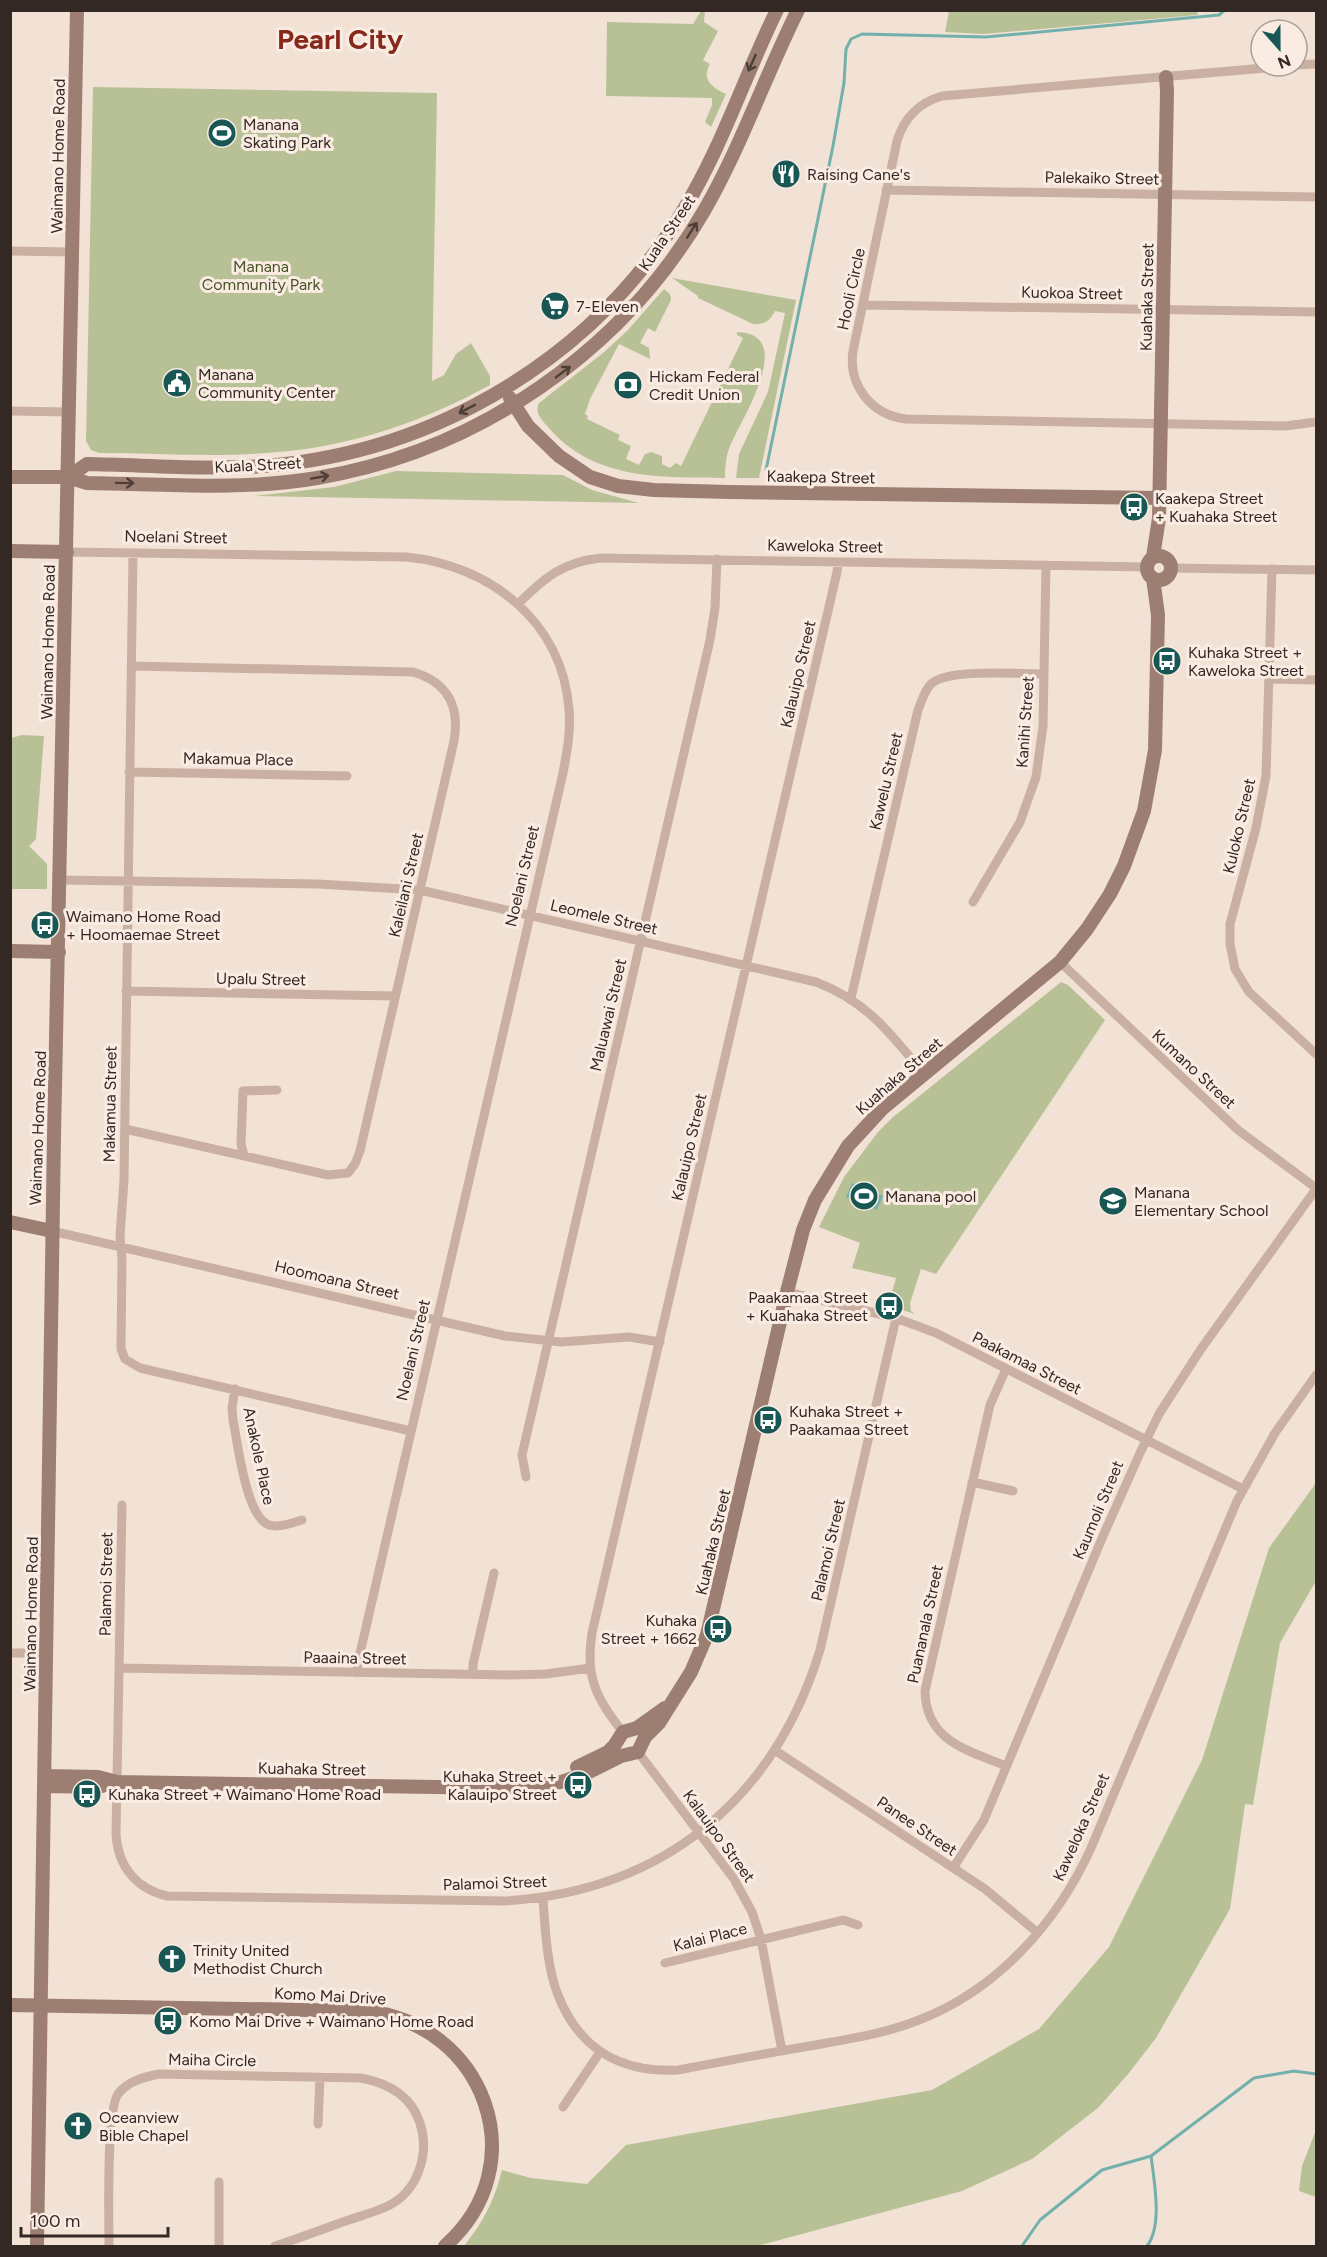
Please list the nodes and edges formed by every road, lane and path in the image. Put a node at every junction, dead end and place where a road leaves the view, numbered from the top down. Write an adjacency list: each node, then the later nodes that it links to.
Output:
1 (77, 10): 10 (main road, Waimano Home Road)
2 (777, 10): 11 (main road, Kuala Street, one-way to 11)
3 (798, 10): 12 (main road, Kuala Street, one-way to 3)
4 (1249, 70): 5 (street, Hooli Circle)
5 (1166, 77): 6 (street, Hooli Circle); 7 (main road, Kuahaka Street)
6 (886, 190): 7 (street, Palekaiko Street); 13 (street, Hooli Circle)
7 (1165, 195): 8 (street, Palekaiko Street); 14 (main road, Kuahaka Street)
8 (1317, 197)
9 (10, 251): 10 (street)
10 (73, 252): 19 (main road, Waimano Home Road)
11 (644, 266): 12 (main road); 16 (main road, Kuala Street)
12 (658, 277): 17 (main road, Kuala Street, one-way to 12)
13 (863, 305): 14 (street, Kuokoa Street); 21 (street, Hooli Circle)
14 (1163, 309): 15 (street, Kuokoa Street); 21 (main road, Kuahaka Street)
15 (1317, 312)
16 (504, 389): 17 (main road, Kaakepa Street); 23 (main road, Kuala Street, one-way to 23)
17 (514, 405): 23 (main road, Kuala Street, one-way to 17); 24 (main road, Kaakepa Street)
18 (10, 411): 19 (street)
19 (69, 412): 23 (main road, Waimano Home Road)
20 (1317, 422): 21 (street, Hooli Circle)
21 (1161, 424): 24 (main road, Kuahaka Street)
22 (10, 477): 23 (main road)
23 (68, 477): 26 (main road, Waimano Home Road)
24 (1159, 498): 31 (main road, Kuahaka Street)
25 (10, 551): 26 (main road, Noelani Street)
26 (67, 552): 27 (street, Noelani Street); 41 (main road, Waimano Home Road)
27 (133, 553): 34 (street, Noelani Street); 35 (street, Makamua Street)
28 (717, 559): 29 (street, Kaweloka Street); 34 (street, Kaweloka Street); 46 (street, Maluawai Street)
29 (838, 562): 30 (street, Kaweloka Street); 50 (street, Kalauipo Street)
30 (1046, 566): 31 (street, Kaweloka Street); 36 (street, Kanihi Street)
31 (1159, 568): 32 (street, Kaweloka Street); 49 (main road, Kuahaka Street)
32 (1272, 569): 33 (street, Kaweloka Street); 37 (street, Kuloko Street)
33 (1317, 570)
34 (518, 603): 45 (street, Noelani Street)
35 (131, 666): 39 (street, Makamua Street); 43 (street, Kaleilani Street)
36 (1044, 674): 44 (street, Kanihi Street); 53 (street, Kawelu Street)
37 (1270, 679): 38 (street); 54 (street, Kuloko Street)
38 (1317, 680)
39 (129, 772): 40 (street, Makamua Place); 42 (street, Makamua Street)
40 (347, 776)
41 (60, 880): 42 (street, Leomele Street); 48 (main road, Waimano Home Road)
42 (127, 881): 43 (street, Leomele Street); 51 (street, Makamua Street)
43 (420, 890): 45 (street, Leomele Street); 52 (street, Kaleilani Street)
44 (973, 902)
45 (530, 915): 46 (street, Leomele Street); 65 (street, Noelani Street)
46 (640, 941): 50 (street, Leomele Street); 66 (street, Maluawai Street)
47 (10, 951): 48 (main road)
48 (59, 952): 61 (main road, Waimano Home Road)
49 (1060, 962): 55 (main road, Kuahaka Street); 59 (street, Kumano Street)
50 (747, 965): 53 (street, Leomele Street); 67 (street, Kalauipo Street)
51 (126, 991): 52 (street, Upalu Street); 57 (street, Makamua Street)
52 (395, 996): 58 (street, Kaleilani Street)
53 (851, 998): 55 (street, Leomele Street)
54 (1317, 1054)
55 (924, 1074): 63 (main road, Kuahaka Street)
56 (277, 1090): 58 (street)
57 (125, 1129): 58 (street, Kaleilani Street); 62 (street, Makamua Street)
58 (244, 1155)
59 (1317, 1189): 72 (street, Kaumoli Street)
60 (10, 1222): 61 (main road, Hoomoana Street)
61 (52, 1232): 62 (street, Hoomoana Street); 81 (main road, Waimano Home Road)
62 (121, 1248): 65 (street, Hoomoana Street); 70 (street, Makamua Street)
63 (787, 1292): 64 (street, Paakamaa Street); 86 (main road, Kuahaka Street)
64 (896, 1318): 68 (street, Paakamaa Street); 89 (street, Palamoi Street)
65 (436, 1320): 66 (street, Hoomoana Street); 71 (street, Noelani Street)
66 (548, 1341): 67 (street, Hoomoana Street); 73 (street, Maluawai Street)
67 (660, 1342): 83 (street, Kalauipo Street)
68 (1006, 1369): 72 (street, Paakamaa Street); 74 (street, Puananala Street)
69 (1317, 1375): 75 (street, Kaweloka Street)
70 (235, 1389): 71 (street, Makamua Street); 78 (street, Anakole Place)
71 (411, 1431): 84 (street, Noelani Street)
72 (1146, 1440): 75 (street, Paakamaa Street); 90 (street, Kaumoli Street)
73 (526, 1477)
74 (972, 1482): 76 (street); 90 (street, Puananala Street)
75 (1243, 1489): 98 (street, Kaweloka Street)
76 (1013, 1491)
77 (122, 1505): 82 (street, Palamoi Street)
78 (302, 1520)
79 (494, 1573): 85 (street)
80 (10, 1653): 81 (street)
81 (47, 1653): 91 (main road, Waimano Home Road)
82 (119, 1668): 84 (street, Paaaina Street); 92 (street, Palamoi Street)
83 (590, 1668): 85 (street, Paaaina Street); 87 (street, Kalauipo Street)
84 (357, 1673): 85 (street, Paaaina Street)
85 (473, 1674)
86 (669, 1705): 87 (main road, Kuahaka Street); 88 (main road, Kuahaka Street)
87 (624, 1734): 88 (main road); 88 (main road); 93 (main road, Kuahaka Street)
88 (636, 1750): 93 (main road, Kuahaka Street); 94 (street, Kalauipo Street)
89 (776, 1750): 94 (street, Palamoi Street); 95 (street, Panee Street)
90 (1006, 1766): 95 (street, Kaumoli Street)
91 (45, 1781): 92 (main road, Kuahaka Street); 102 (main road, Waimano Home Road)
92 (117, 1782): 93 (main road, Kuahaka Street); 96 (street, Palamoi Street)
93 (542, 1783)
94 (699, 1832): 96 (street, Palamoi Street); 99 (street, Kalauipo Street)
95 (953, 1868): 98 (street, Panee Street)
96 (543, 1898): 104 (street, Kaweloka Street)
97 (858, 1925): 99 (street, Kalai Place)
98 (1038, 1933): 103 (street, Kaweloka Street)
99 (761, 1940): 100 (street, Kalai Place); 103 (street, Kalauipo Street)
100 (665, 1963)
101 (10, 2005): 102 (main road, Komo Mai Drive)
102 (41, 2005): 109 (main road, Waimano Home Road); 113 (main road, Komo Mai Drive)
103 (782, 2051): 104 (street, Kaweloka Street)
104 (600, 2052): 106 (street)
105 (320, 2078): 107 (street); 110 (street, Maiha Circle); 112 (street, Maiha Circle)
106 (563, 2107)
107 (318, 2124)
108 (219, 2181): 111 (street)
109 (37, 2247)
110 (109, 2247)
111 (219, 2247)
112 (275, 2247)
113 (445, 2247)

